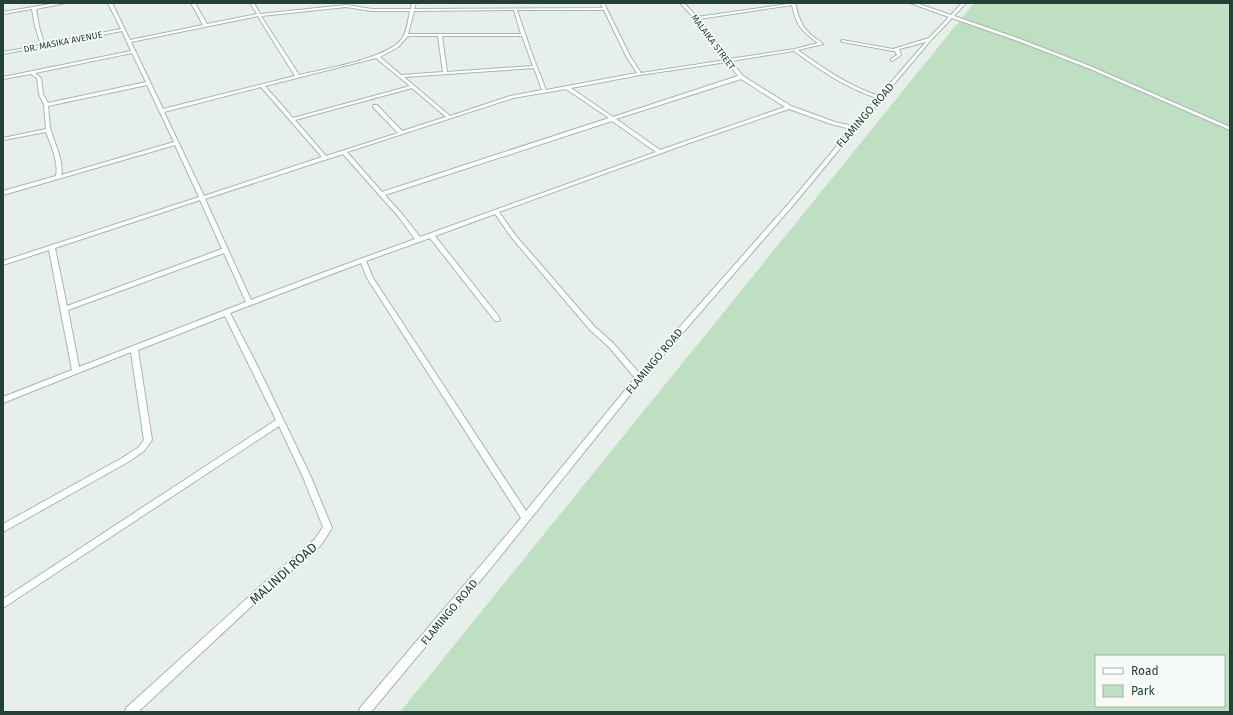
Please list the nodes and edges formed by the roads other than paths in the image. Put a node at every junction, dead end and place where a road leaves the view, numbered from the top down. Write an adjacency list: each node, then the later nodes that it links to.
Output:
1 (64, 3): 12 (street)
2 (110, 3): 21 (street)
3 (193, 3): 20 (street)
4 (252, 3): 17 (street)
5 (414, 3): 13 (street)
6 (602, 3): 7 (street); 15 (street)
7 (609, 3)
8 (682, 3): 19 (street, MALAIKA STREET)
9 (793, 3): 19 (street); 30 (street)
10 (912, 3): 18 (street)
11 (964, 3): 18 (street, FLAMINGO ROAD)
12 (34, 8): 16 (street); 28 (street)
13 (412, 9): 14 (street); 17 (street); 22 (street)
14 (515, 9): 15 (street); 24 (street)
15 (605, 9): 39 (street)
16 (4, 12)
17 (258, 15): 20 (street); 41 (street)
18 (952, 16): 25 (street, FLAMINGO ROAD); 58 (street)
19 (696, 18): 35 (street, MALAIKA STREET)
20 (205, 26): 26 (street)
21 (123, 30): 26 (street); 28 (street, DR. MASIKA AVENUE)
22 (408, 35): 23 (street); 33 (street)
23 (440, 35): 24 (street); 38 (street)
24 (524, 35): 36 (street)
25 (930, 39): 29 (street); 49 (street, FLAMINGO ROAD)
26 (129, 41): 31 (street)
27 (843, 41): 29 (street)
28 (43, 46): 32 (street, DR. MASIKA AVENUE)
29 (897, 49): 34 (street)
30 (795, 50): 35 (street); 49 (street)
31 (133, 52): 37 (street); 44 (street)
32 (3, 53)
33 (377, 57): 40 (street); 41 (street)
34 (892, 60)
35 (727, 61): 39 (street); 43 (street, MALAIKA STREET)
36 (535, 68): 38 (street); 48 (street)
37 (33, 72): 42 (street); 50 (street)
38 (445, 73): 40 (street)
39 (640, 74): 47 (street)
40 (400, 76): 46 (street)
41 (298, 77): 45 (street)
42 (3, 78)
43 (741, 78): 52 (street, MALAIKA STREET); 55 (street)
44 (148, 83): 50 (street); 53 (street)
45 (262, 86): 53 (street); 56 (street)
46 (412, 87): 54 (street); 56 (street)
47 (568, 88): 48 (street); 55 (street)
48 (545, 92): 54 (street)
49 (880, 98): 57 (street, FLAMINGO ROAD)
50 (46, 105): 59 (street)
51 (375, 106): 60 (street)
52 (789, 107): 57 (street, MALAIKA STREET); 64 (street)
53 (161, 111): 62 (street)
54 (448, 116): 60 (street)
55 (613, 118): 64 (street); 68 (street)
56 (291, 120): 65 (street)
57 (854, 128): 83 (street, FLAMINGO ROAD)
58 (1230, 129)
59 (48, 130): 61 (street); 66 (street)
60 (401, 133): 63 (street)
61 (3, 140)
62 (177, 143): 66 (street); 69 (street)
63 (344, 152): 65 (street); 68 (street)
64 (660, 152): 70 (street)
65 (325, 158): 69 (street)
66 (58, 178): 67 (street)
67 (3, 194)
68 (381, 194): 72 (street)
69 (202, 199): 73 (street); 74 (street)
70 (496, 212): 71 (street); 83 (street)
71 (431, 235): 72 (street); 80 (street)
72 (418, 239): 75 (street)
73 (52, 248): 76 (street); 78 (street)
74 (226, 250): 77 (street); 78 (street)
75 (363, 260): 77 (street); 86 (street)
76 (3, 263)
77 (249, 302): 79 (street)
78 (65, 309): 82 (street)
79 (226, 312): 81 (street); 85 (street, MALINDI ROAD)
80 (497, 319)
81 (134, 349): 82 (street); 87 (street)
82 (76, 371): 84 (street)
83 (639, 378): 86 (street, FLAMINGO ROAD)
84 (3, 400)
85 (280, 421): 88 (street); 89 (street, MALINDI ROAD)
86 (526, 518): 90 (street, FLAMINGO ROAD)
87 (3, 528)
88 (3, 604)
89 (130, 712)
90 (364, 712)

